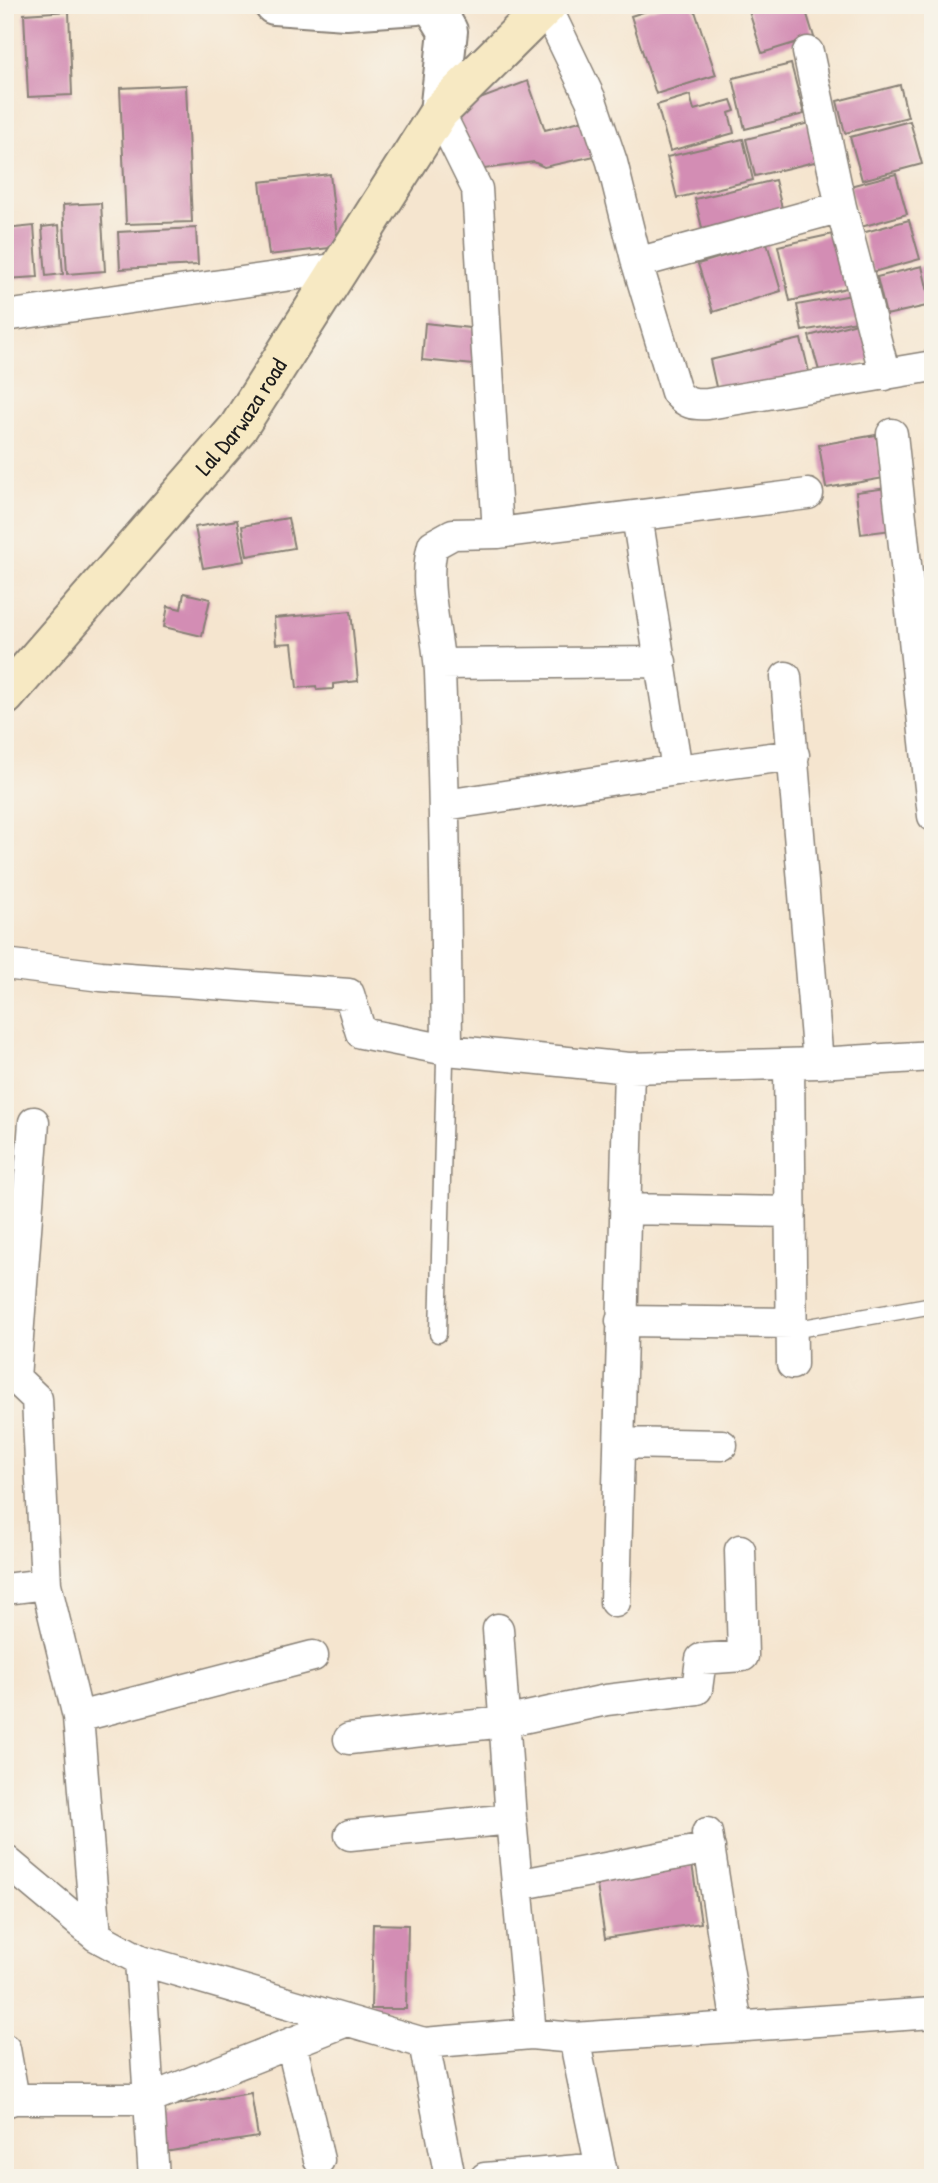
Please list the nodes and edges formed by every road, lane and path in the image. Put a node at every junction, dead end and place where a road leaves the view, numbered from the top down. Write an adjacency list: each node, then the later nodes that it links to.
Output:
1 (274, 5): 5 (street)
2 (417, 5): 5 (street)
3 (428, 5): 7 (street)
4 (546, 6): 7 (main road, Lal Darwaza road); 9 (street)
5 (347, 8)
6 (808, 52): 8 (street)
7 (439, 112): 10 (main road, Lal Darwaza road); 17 (street)
8 (841, 206): 9 (street); 13 (street)
9 (636, 263): 13 (street)
10 (340, 268): 11 (street); 21 (main road, Lal Darwaza road)
11 (5, 316)
12 (933, 366): 13 (street)
13 (885, 375)
14 (892, 433): 25 (street)
15 (808, 494): 16 (street)
16 (638, 516): 17 (street); 18 (street)
17 (498, 533): 19 (street)
18 (661, 662): 19 (street); 23 (street)
19 (440, 664): 24 (street)
20 (786, 677): 22 (street)
21 (8, 689)
22 (794, 755): 23 (street); 29 (street)
23 (677, 770): 24 (street)
24 (445, 805): 27 (street)
25 (933, 816)
26 (5, 964): 27 (street)
27 (447, 1050): 30 (street); 37 (lane)
28 (933, 1056): 29 (street)
29 (803, 1064): 30 (street); 33 (street)
30 (629, 1068): 32 (street)
31 (34, 1122): 39 (street)
32 (625, 1209): 33 (street); 35 (street)
33 (791, 1212): 36 (street)
34 (933, 1305): 36 (lane)
35 (621, 1321): 36 (street); 40 (street)
36 (792, 1326): 38 (street)
37 (438, 1334)
38 (792, 1364)
39 (10, 1379): 43 (street)
40 (620, 1443): 41 (street); 45 (street)
41 (722, 1444)
42 (740, 1549): 49 (street)
43 (46, 1584): 44 (street); 48 (street)
44 (5, 1589)
45 (615, 1602)
46 (498, 1629): 49 (street)
47 (313, 1656): 48 (street)
48 (78, 1717): 55 (street)
49 (504, 1722): 50 (street); 51 (street)
50 (349, 1739)
51 (511, 1819): 52 (street); 54 (street)
52 (350, 1835)
53 (5, 1860): 55 (street)
54 (517, 1885): 59 (street); 60 (street)
55 (96, 1936): 56 (street)
56 (139, 1960): 58 (street); 65 (street)
57 (933, 2012): 59 (street)
58 (347, 2021): 62 (street); 63 (street)
59 (737, 2026): 61 (street)
60 (531, 2034): 61 (street); 63 (street)
61 (574, 2038): 68 (street)
62 (290, 2043): 65 (street); 67 (street)
63 (424, 2043): 70 (street)
64 (5, 2049): 66 (street)
65 (149, 2099): 66 (street); 69 (street)
66 (10, 2100)
67 (319, 2160)
68 (602, 2173): 71 (street)
69 (154, 2178)
70 (450, 2178)
71 (485, 2178)

